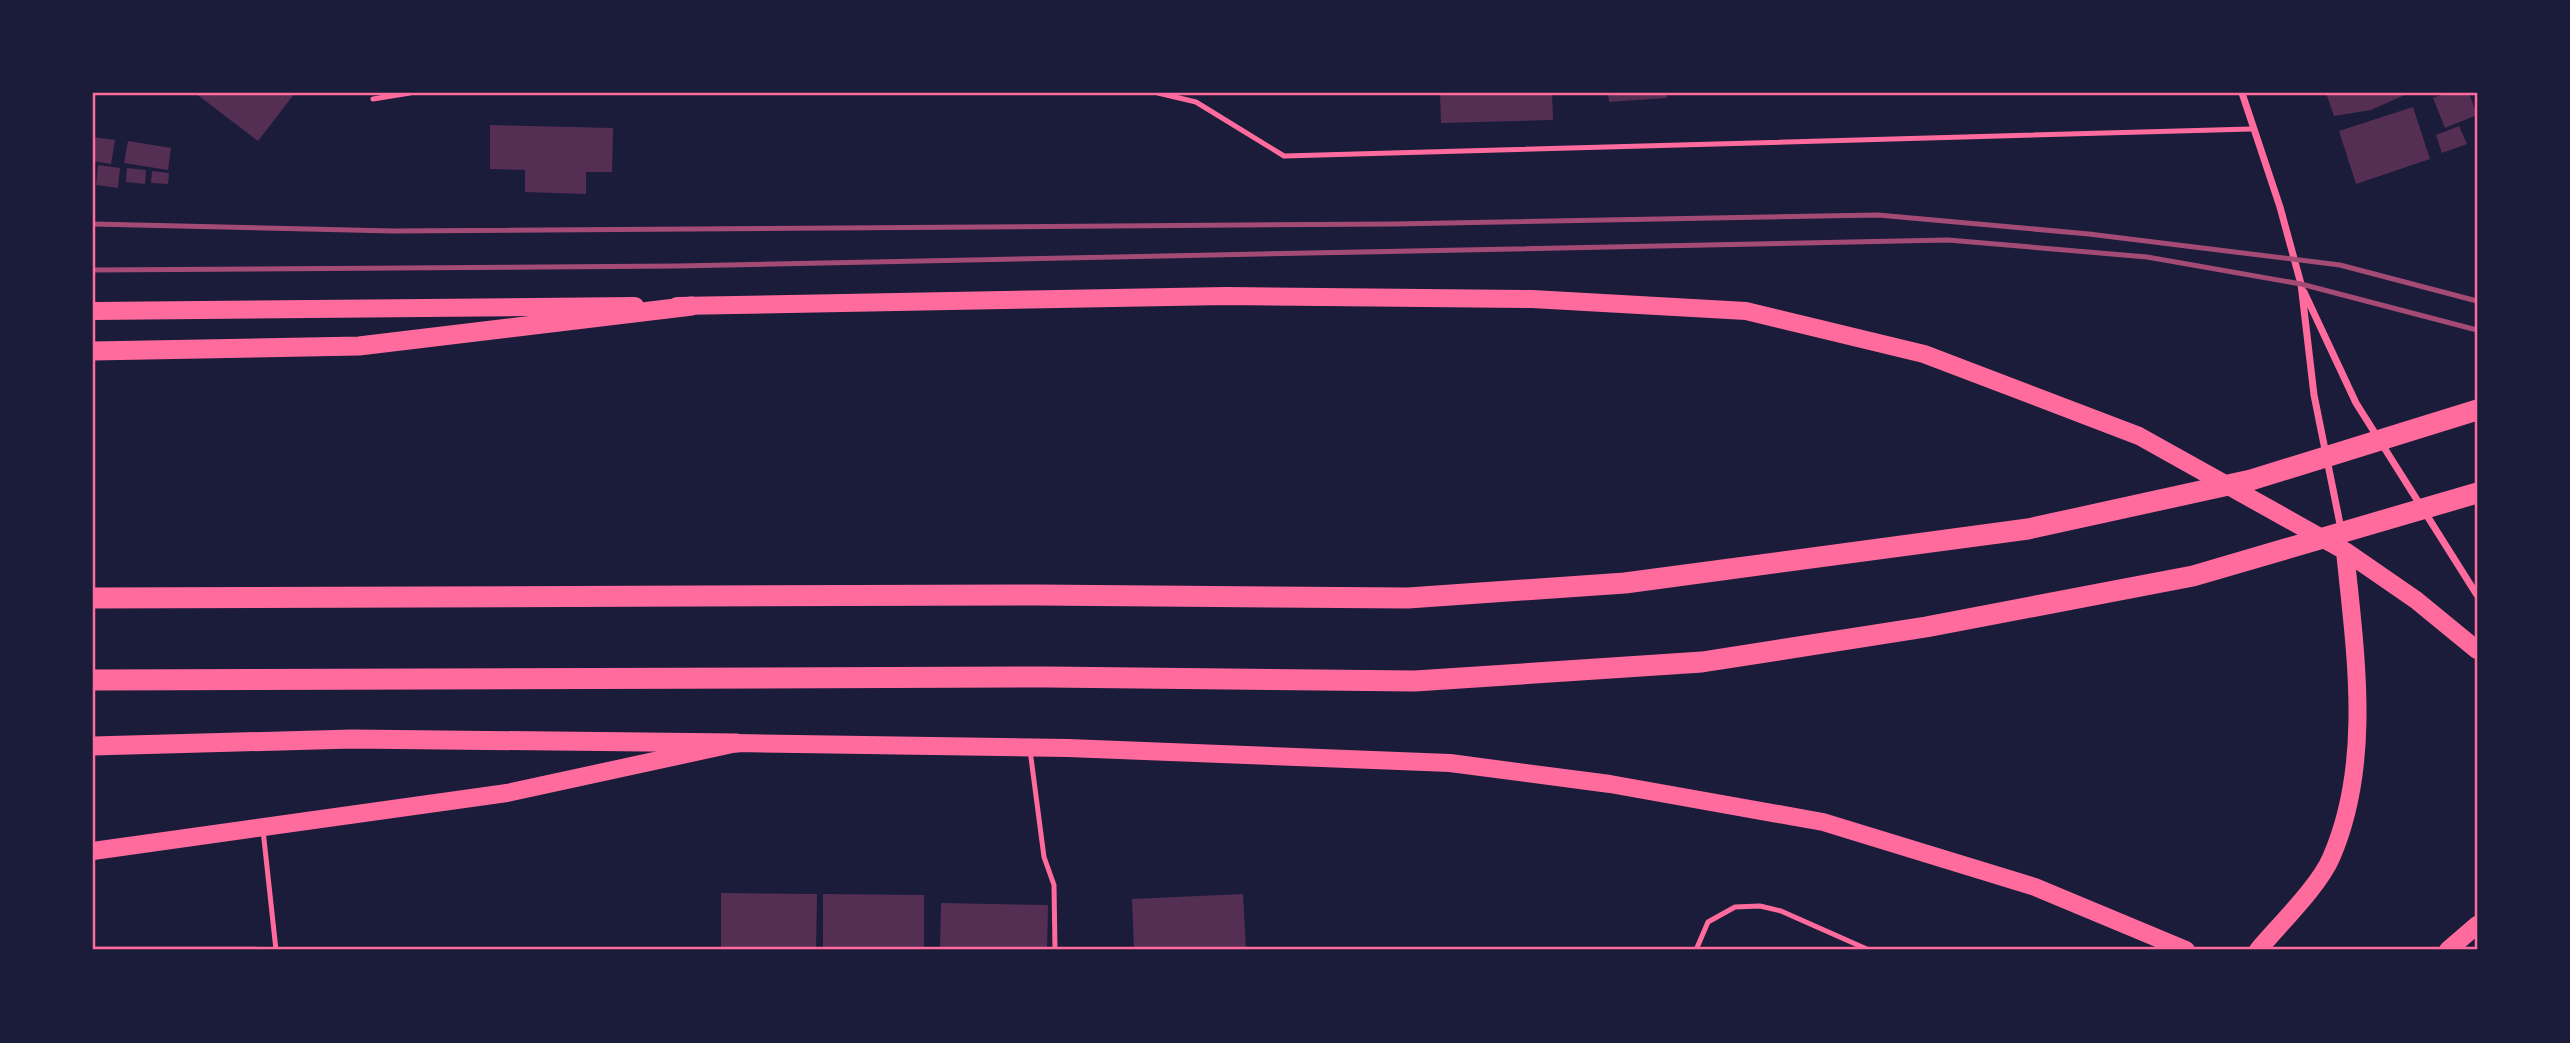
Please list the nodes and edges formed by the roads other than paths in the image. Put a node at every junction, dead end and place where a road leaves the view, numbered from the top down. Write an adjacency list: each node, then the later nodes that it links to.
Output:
1 (410, 93): 4 (lane)
2 (1158, 93): 5 (lane)
3 (2242, 93): 5 (street)
4 (373, 99)
5 (2251, 129): 6 (street)
6 (2301, 284): 12 (street); 13 (street)
7 (692, 306): 8 (main road); 9 (highway); 12 (main road)
8 (93, 311)
9 (93, 351)
10 (2477, 410): 14 (highway)
11 (2477, 494): 16 (highway)
12 (2345, 551): 15 (main road); 28 (main road)
13 (2477, 595)
14 (93, 598)
15 (2477, 650)
16 (93, 680)
17 (737, 743): 18 (highway); 19 (main road); 20 (main road)
18 (93, 746)
19 (1030, 747): 24 (lane); 27 (main road)
20 (263, 827): 21 (main road); 23 (lane)
21 (93, 850)
22 (2477, 925): 29 (main road)
23 (276, 950)
24 (1055, 950)
25 (1696, 950): 26 (lane)
26 (1868, 950)
27 (2186, 950)
28 (2258, 950)
29 (2448, 950)

